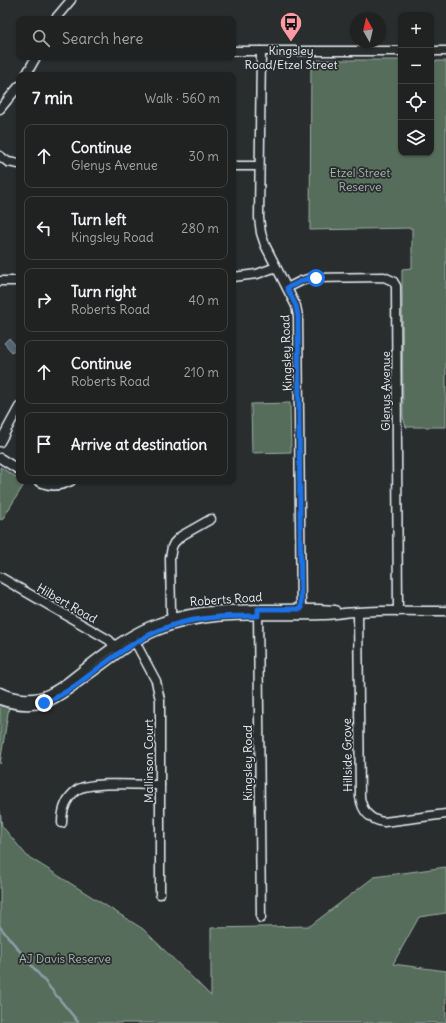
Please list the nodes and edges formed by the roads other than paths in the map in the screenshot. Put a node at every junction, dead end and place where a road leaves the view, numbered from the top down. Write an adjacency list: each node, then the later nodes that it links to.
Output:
1 (70, 0): 2 (street)
2 (57, 16)
3 (236, 50): 4 (street)
4 (261, 51): 5 (street); 15 (street, Kingsley Road)
5 (398, 51)
6 (434, 51): 7 (street)
7 (446, 51)
8 (34, 60): 9 (street)
9 (28, 72)
10 (16, 90): 11 (street)
11 (0, 109)
12 (0, 156): 13 (street)
13 (16, 163)
14 (236, 166): 15 (street)
15 (259, 166): 16 (street, Kingsley Road)
16 (276, 267): 17 (street); 20 (street, Kingsley Road)
17 (236, 277)
18 (0, 281): 19 (street)
19 (16, 281)
20 (287, 288): 29 (street, Glenys Avenue); 32 (street, Kingsley Road)
21 (16, 413): 22 (street)
22 (0, 442)
23 (0, 458): 24 (street)
24 (16, 468)
25 (45, 484): 26 (street)
26 (61, 484)
27 (210, 520): 34 (street)
28 (0, 578): 36 (street, Hilbert Road)
29 (398, 611): 30 (street, Roberts Road); 33 (street, Roberts Road)
30 (446, 611)
31 (258, 612): 32 (street, Roberts Road); 34 (street, Roberts Road); 43 (street, Kingsley Road)
32 (301, 612): 33 (street, Roberts Road)
33 (358, 612): 40 (street, Hillside Grove)
34 (172, 621): 35 (street, Roberts Road)
35 (133, 638): 36 (street, Roberts Road); 39 (street, Mallinson Court)
36 (118, 649): 37 (street, Roberts Road); 38 (street, Roberts Road)
37 (0, 692)
38 (0, 700)
39 (160, 785): 41 (street); 42 (street, Mallinson Court)
40 (446, 814)
41 (62, 823)
42 (160, 894)
43 (261, 918)

